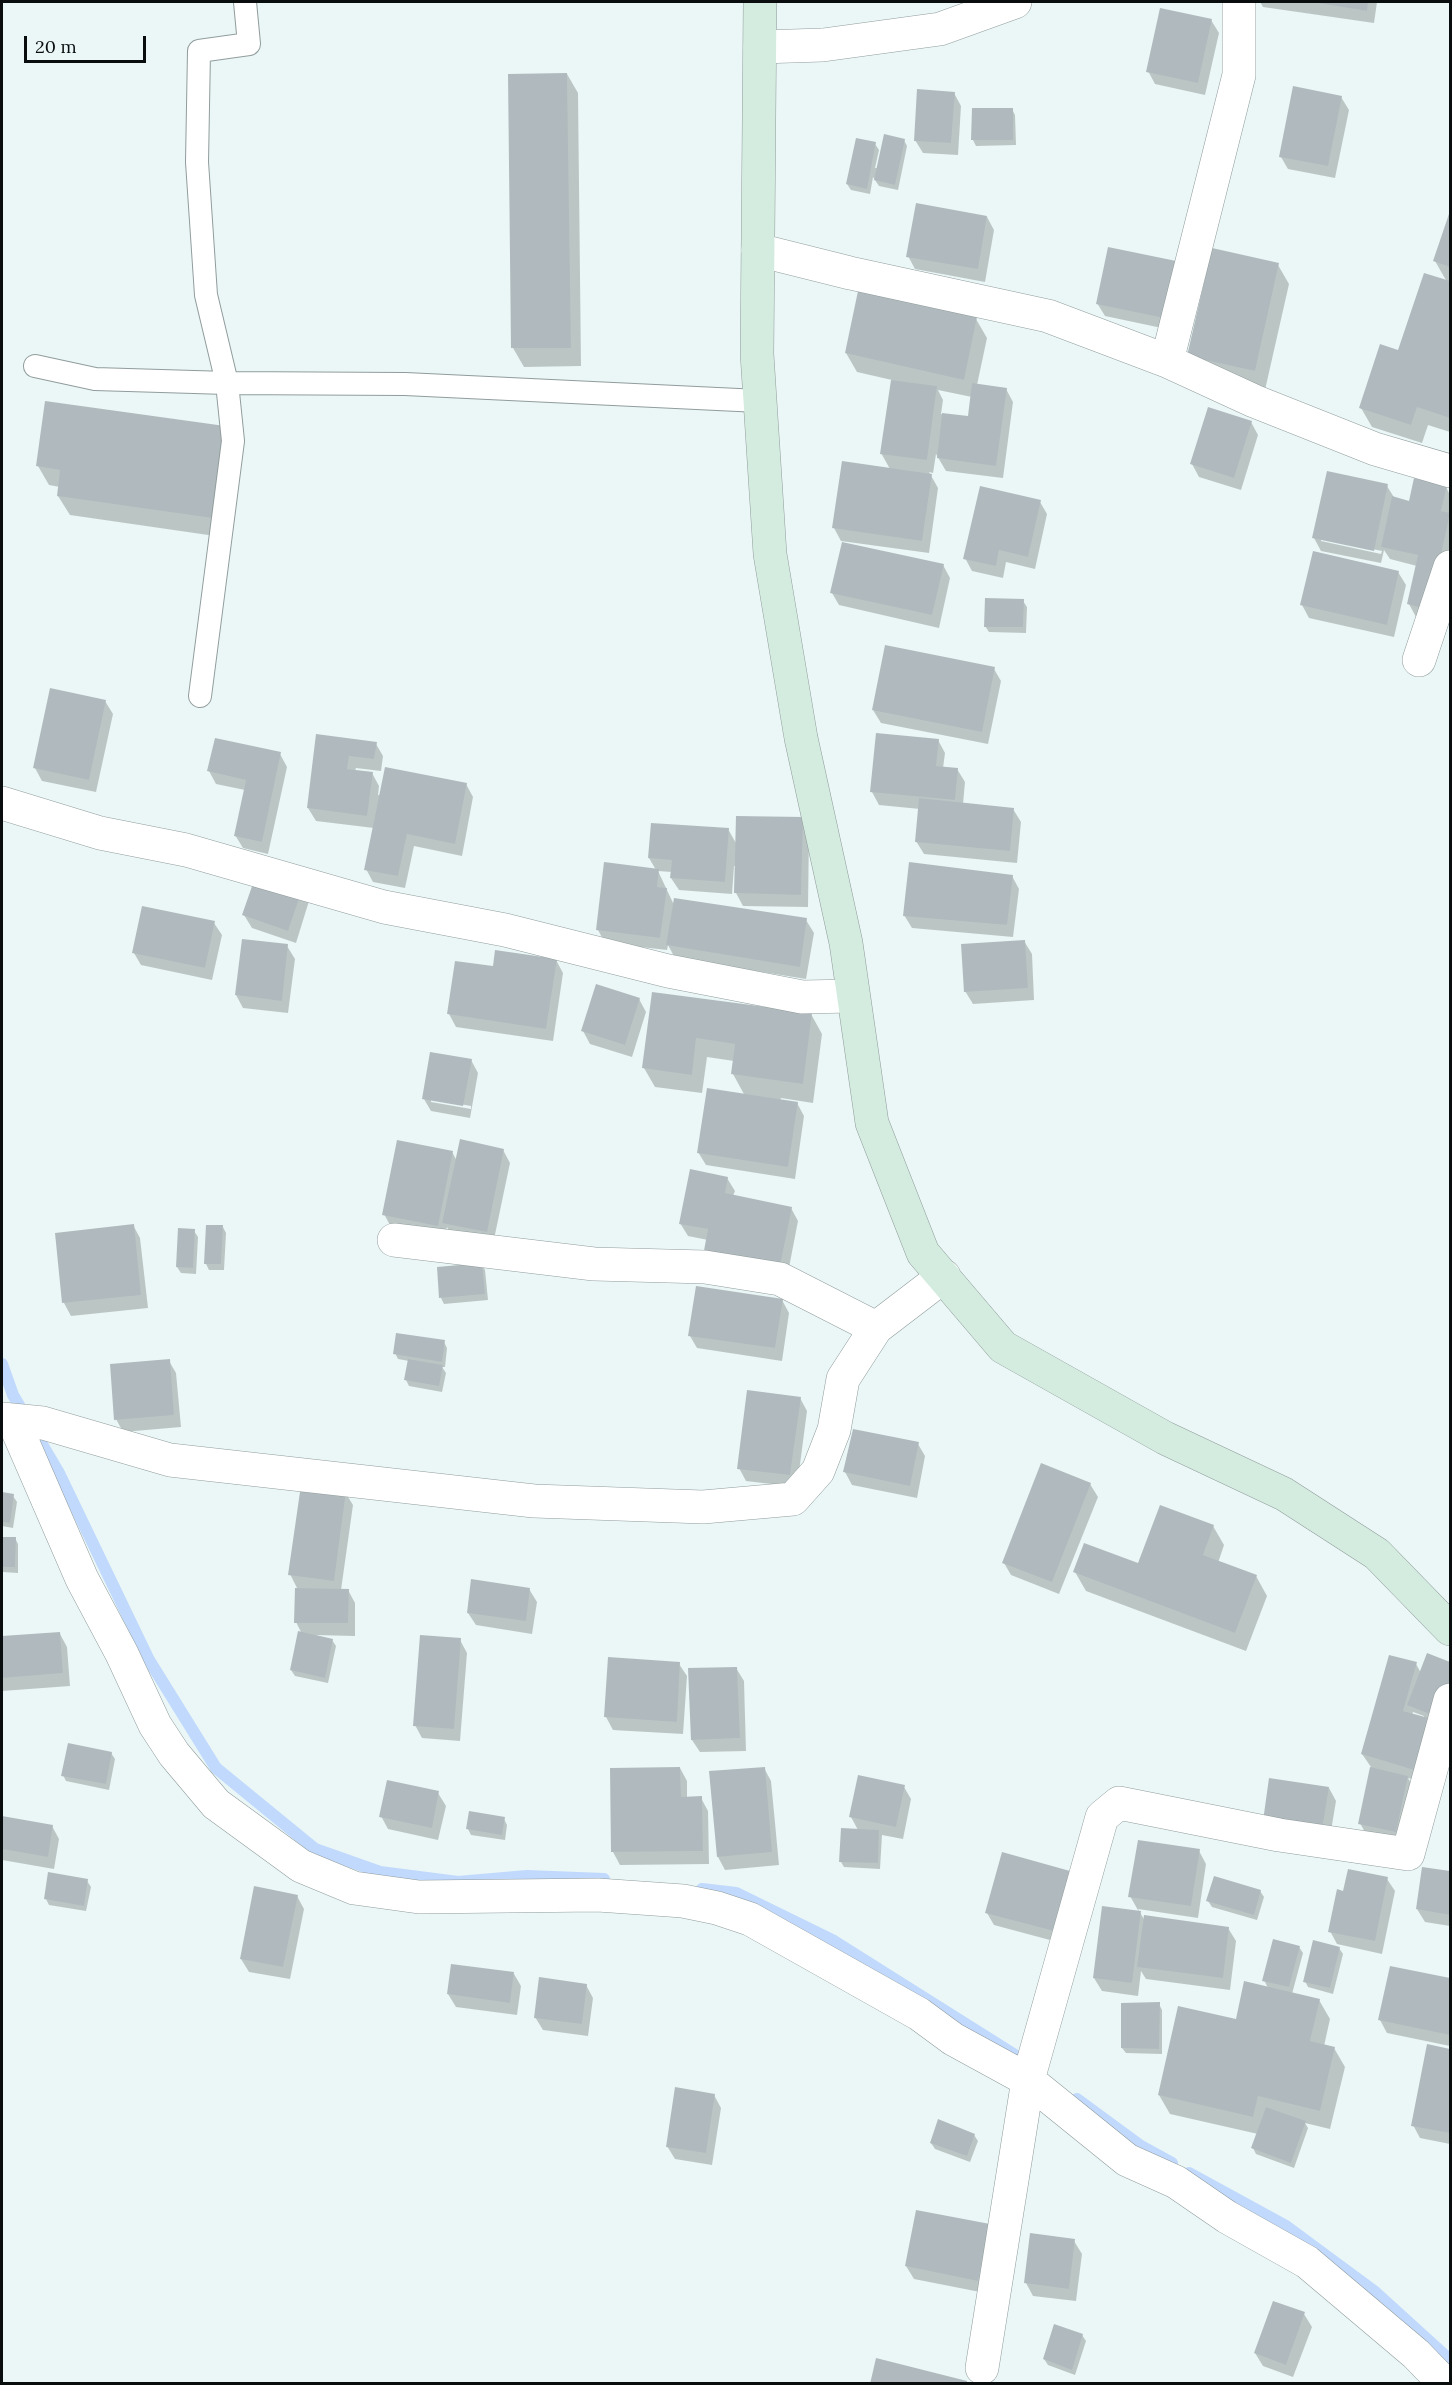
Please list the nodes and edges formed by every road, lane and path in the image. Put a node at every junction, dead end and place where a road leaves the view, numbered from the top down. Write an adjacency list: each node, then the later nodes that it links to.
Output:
1 (244, 2): 9 (lane)
2 (760, 2): 5 (street)
3 (1015, 2): 5 (street)
4 (1239, 2): 7 (street)
5 (760, 47): 6 (street)
6 (758, 250): 7 (street); 10 (street)
7 (1167, 361): 11 (street)
8 (35, 366): 9 (lane)
9 (227, 383): 10 (lane); 14 (lane)
10 (759, 401): 16 (street)
11 (1450, 471)
12 (1450, 567): 13 (street)
13 (1419, 660)
14 (200, 696)
15 (2, 803): 16 (street)
16 (853, 996): 18 (street)
17 (394, 1240): 19 (street)
18 (944, 1276): 19 (street); 21 (street)
19 (876, 1328): 20 (street)
20 (19, 1421): 23 (street)
21 (1450, 1629)
22 (1450, 1700): 23 (street)
23 (1028, 2080): 24 (street); 25 (street)
24 (982, 2368)
25 (1445, 2384)

